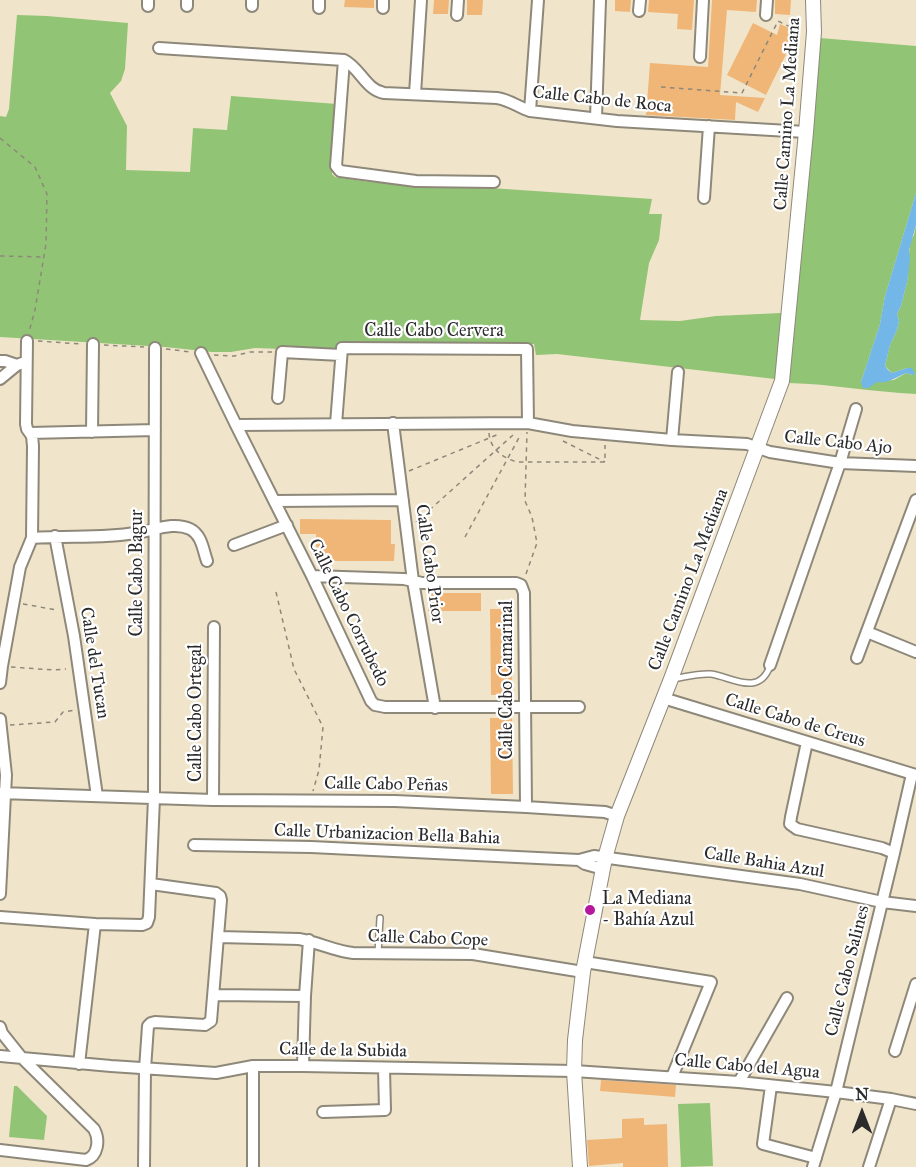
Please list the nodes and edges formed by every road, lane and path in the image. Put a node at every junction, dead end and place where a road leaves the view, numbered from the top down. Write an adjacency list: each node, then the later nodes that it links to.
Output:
1 (421, 0): 15 (street)
2 (458, 0): 8 (street)
3 (538, 0): 16 (street)
4 (600, 0): 17 (street)
5 (703, 0): 12 (street)
6 (767, 0): 9 (street)
7 (813, 0): 19 (street, Calle Camino La Mediana)
8 (457, 15)
9 (766, 15)
10 (796, 30): 14 (path)
11 (159, 48): 13 (street)
12 (700, 57)
13 (344, 60): 15 (street, Calle Cabo de Roca); 21 (street)
14 (661, 87)
15 (415, 94): 16 (street, Calle Cabo de Roca)
16 (530, 111): 17 (street, Calle Cabo de Roca)
17 (596, 118): 18 (street, Calle Cabo de Roca)
18 (709, 126): 19 (street, Calle Cabo de Roca); 22 (street)
19 (806, 132): 49 (street, Calle Camino La Mediana)
20 (0, 138): 24 (path)
21 (494, 182)
22 (704, 198)
23 (0, 256): 24 (path)
24 (44, 257): 25 (path)
25 (27, 340): 31 (street)
26 (93, 344): 42 (street)
27 (156, 348): 41 (street, Calle Cabo Bagur)
28 (341, 351): 34 (street, Calle Cabo Cervera); 38 (street, Calle Cabo Cervera); 39 (street)
29 (201, 353): 40 (street, Calle Cabo Corrubedo)
30 (0, 362): 31 (street)
31 (21, 364): 33 (street); 43 (street)
32 (678, 372): 48 (street)
33 (0, 379)
34 (278, 398)
35 (856, 409): 54 (street)
36 (393, 423): 37 (street); 39 (street); 56 (street, Calle Cabo Prior)
37 (489, 423): 38 (street); 47 (path)
38 (528, 423): 45 (street); 50 (path); 51 (path); 52 (path)
39 (336, 424): 40 (street)
40 (236, 425): 59 (street, Calle Cabo Corrubedo)
41 (155, 430): 42 (street); 61 (street, Calle Cabo Bagur)
42 (92, 432): 43 (street)
43 (30, 433): 65 (street)
44 (499, 434): 47 (path)
45 (605, 434): 48 (street); 53 (path)
46 (556, 437): 53 (path)
47 (489, 438): 50 (path); 56 (path)
48 (672, 440): 49 (street)
49 (758, 447): 54 (street, Calle Cabo Ajo); 81 (street, Calle Camino La Mediana)
50 (496, 449): 51 (path); 62 (path)
51 (508, 459): 52 (path); 64 (path)
52 (526, 462): 53 (path); 70 (path)
53 (604, 462)
54 (840, 463): 55 (street, Calle Cabo Ajo); 78 (street)
55 (916, 466)
56 (400, 475): 57 (street, Calle Cabo Prior)
57 (403, 500): 59 (street); 62 (street, Calle Cabo Prior)
58 (916, 500): 75 (street)
59 (275, 501): 60 (street, Calle Cabo Corrubedo)
60 (287, 525): 66 (street); 68 (street, Calle Cabo Corrubedo)
61 (154, 528): 63 (street); 67 (street); 94 (street, Calle Cabo Bagur)
62 (407, 530): 69 (street, Calle Cabo Prior)
63 (55, 536): 65 (street); 73 (street, Calle del Tucan)
64 (465, 537)
65 (32, 538): 72 (street)
66 (234, 545)
67 (207, 561)
68 (312, 576): 69 (street, Calle Cabo Camarinal); 85 (street, Calle Cabo Corrubedo)
69 (412, 581): 70 (street, Calle Cabo Camarinal); 85 (street, Calle Cabo Prior)
70 (521, 585): 86 (street, Calle Cabo Camarinal)
71 (276, 592): 96 (path)
72 (14, 602): 73 (path); 79 (street)
73 (69, 613): 80 (street, Calle del Tucan)
74 (214, 627): 95 (street, Calle Cabo Ortegal)
75 (867, 632): 76 (street); 77 (street)
76 (916, 652)
77 (857, 658)
78 (770, 665): 81 (lane)
79 (2, 666): 80 (path); 82 (street)
80 (79, 668): 87 (street, Calle del Tucan)
81 (671, 679): 83 (street, Calle Camino La Mediana)
82 (0, 683)
83 (663, 698): 90 (street, Calle Cabo de Creus); 98 (street, Calle Camino La Mediana)
84 (579, 707): 86 (street, Calle Cabo Corrubedo)
85 (435, 708): 86 (street, Calle Cabo Corrubedo)
86 (525, 708): 97 (street, Calle Cabo Camarinal)
87 (84, 709): 89 (path); 93 (street, Calle del Tucan)
88 (0, 719): 89 (street)
89 (0, 725): 92 (street)
90 (807, 742): 91 (street, Calle Cabo de Creus); 100 (street)
91 (914, 774): 100 (street, Calle Cabo Salines)
92 (3, 793): 93 (street, Calle Cabo Peñas); 103 (street)
93 (97, 796): 94 (street, Calle Cabo Peñas)
94 (154, 798): 95 (street, Calle Cabo Peñas); 102 (street, Calle Cabo Bagur)
95 (213, 800): 96 (street, Calle Cabo Peñas)
96 (311, 800): 97 (street, Calle Cabo Peñas)
97 (526, 807): 98 (street, Calle Cabo Peñas)
98 (617, 816): 101 (street, Calle Camino La Mediana)
99 (194, 845): 101 (street, Calle Urbanizacion Bella Bahia)
100 (894, 852): 104 (street, Calle Cabo Salines)
101 (604, 863): 104 (street, Calle Bahia Azul); 112 (street, Calle Camino La Mediana)
102 (152, 884): 108 (street, Calle Cabo Bagur); 109 (street)
103 (0, 894)
104 (882, 902): 105 (street, Calle Bahia Azul); 130 (street, Calle Cabo Salines)
105 (916, 906)
106 (0, 917): 108 (street)
107 (380, 918): 111 (lane)
108 (95, 924): 121 (street)
109 (219, 937): 110 (street, Calle Cabo Cope); 114 (street)
110 (309, 940): 111 (street, Calle Cabo Cope); 115 (street)
111 (378, 953): 112 (street, Calle Cabo Cope)
112 (584, 967): 126 (street, Calle Camino La Mediana); 127 (street, Calle Cabo Cope)
113 (916, 985): 118 (street)
114 (214, 995): 115 (street); 125 (street)
115 (305, 996): 123 (street)
116 (787, 998): 128 (street)
117 (0, 1027): 120 (street)
118 (895, 1051)
119 (0, 1056): 120 (street, Calle de la Subida)
120 (22, 1058): 121 (street, Calle de la Subida); 134 (street)
121 (79, 1064): 125 (street, Calle de la Subida)
122 (253, 1066): 123 (street, Calle de la Subida); 125 (street, Calle de la Subida); 137 (street)
123 (303, 1066): 124 (street, Calle de la Subida)
124 (384, 1068): 126 (street, Calle de la Subida); 133 (street)
125 (145, 1069): 136 (street)
126 (574, 1071): 127 (street, Calle Cabo del Agua); 138 (street, Calle Camino La Mediana)
127 (672, 1077): 128 (street, Calle Cabo del Agua)
128 (739, 1082): 129 (street, Calle Cabo del Agua)
129 (771, 1086): 130 (street, Calle Cabo del Agua); 135 (street)
130 (836, 1092): 131 (street, Calle Cabo del Agua); 135 (street, Calle Cabo Salines)
131 (891, 1099): 132 (street, Calle Cabo del Agua); 139 (street)
132 (916, 1104)
133 (323, 1112)
134 (0, 1150)
135 (815, 1162)
136 (144, 1167)
137 (253, 1167)
138 (579, 1167)
139 (869, 1167)

